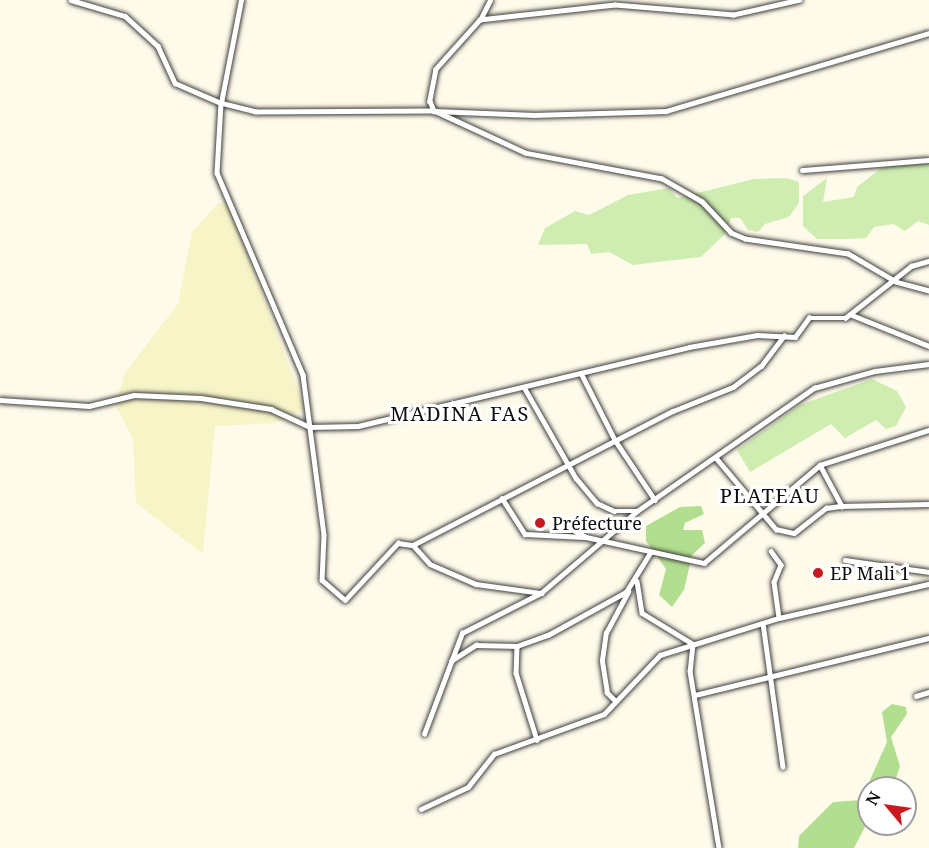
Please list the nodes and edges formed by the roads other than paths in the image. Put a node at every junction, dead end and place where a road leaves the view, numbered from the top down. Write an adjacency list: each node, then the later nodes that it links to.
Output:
1 (71, 0): 7 (street)
2 (241, 0): 7 (street)
3 (490, 0): 5 (street)
4 (800, 0): 5 (street)
5 (480, 20): 8 (street)
6 (929, 33): 8 (street)
7 (221, 103): 8 (street); 21 (street)
8 (434, 111): 12 (street)
9 (929, 160): 10 (street)
10 (802, 170)
11 (929, 261): 12 (street)
12 (896, 282): 13 (street); 14 (street)
13 (929, 291)
14 (852, 315): 15 (street); 16 (street)
15 (784, 336): 18 (street); 23 (street)
16 (929, 346)
17 (929, 364): 24 (street)
18 (581, 373): 19 (street); 23 (street)
19 (524, 387): 21 (street); 26 (street)
20 (0, 400): 21 (street)
21 (310, 427): 36 (street)
22 (929, 430): 25 (street)
23 (615, 440): 26 (street); 28 (street)
24 (717, 459): 28 (street); 32 (street)
25 (820, 465): 30 (street); 32 (street)
26 (570, 467): 27 (street); 31 (street)
27 (502, 498): 34 (street); 36 (street)
28 (655, 500): 31 (street)
29 (929, 504): 30 (street)
30 (842, 506): 32 (street)
31 (637, 512): 35 (street)
32 (763, 515): 38 (street)
33 (562, 524): 34 (street)
34 (586, 537): 35 (street)
35 (602, 540): 38 (street); 44 (street)
36 (412, 545): 44 (street)
37 (771, 551): 45 (street)
38 (650, 554): 41 (street)
39 (845, 560): 40 (street)
40 (929, 572)
41 (637, 581): 43 (street); 48 (street)
42 (929, 584): 45 (street)
43 (630, 588): 49 (street); 55 (street)
44 (541, 593): 50 (street)
45 (778, 618): 46 (street)
46 (764, 623): 48 (street); 51 (street)
47 (929, 638): 51 (street)
48 (693, 644): 53 (street); 55 (street)
49 (517, 646): 50 (street); 57 (street)
50 (451, 661): 56 (street)
51 (770, 672): 53 (street); 58 (street)
52 (929, 692): 54 (street)
53 (694, 695): 60 (street)
54 (916, 696)
55 (616, 702): 57 (street)
56 (424, 734)
57 (537, 740): 59 (street)
58 (783, 767)
59 (421, 809)
60 (719, 848)

